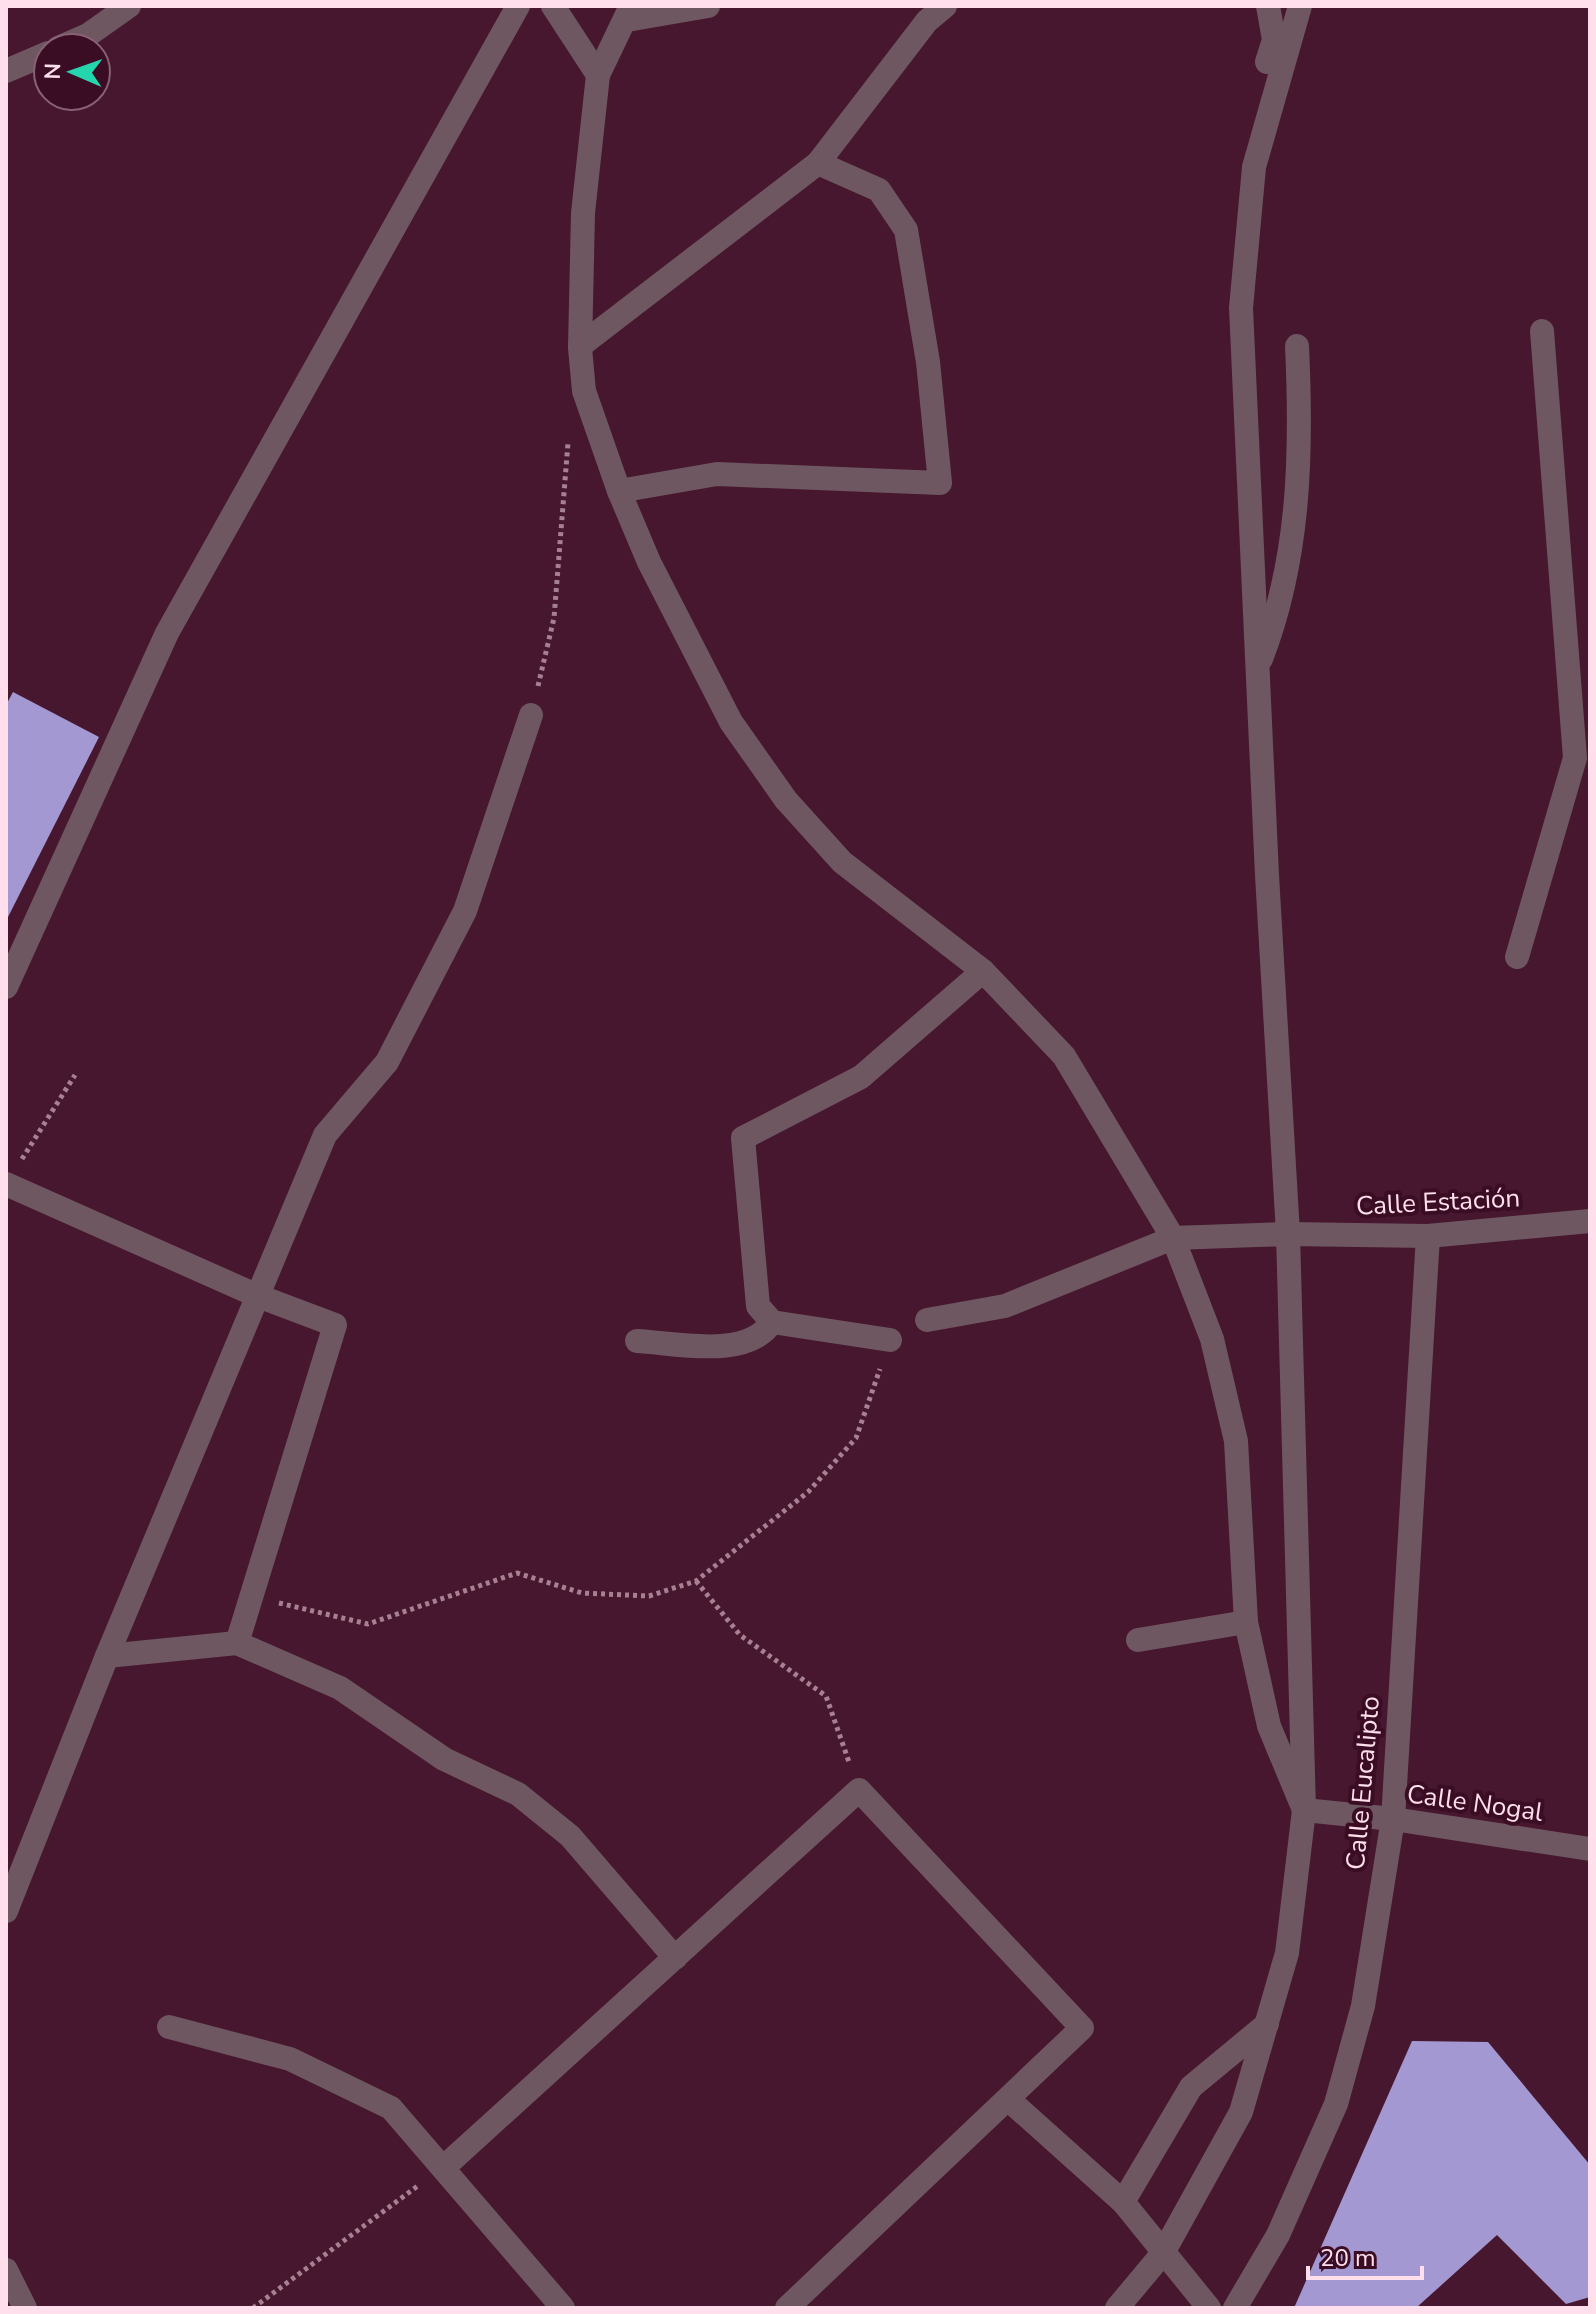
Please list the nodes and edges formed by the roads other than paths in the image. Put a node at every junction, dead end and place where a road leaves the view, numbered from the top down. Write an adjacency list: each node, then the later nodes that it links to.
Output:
1 (129, 6): 9 (street)
2 (518, 6): 24 (street)
3 (553, 6): 12 (street)
4 (708, 6): 8 (street)
5 (945, 6): 14 (street)
6 (1268, 6): 13 (street)
7 (1300, 6): 13 (street)
8 (629, 13): 12 (street)
9 (92, 32)
10 (32, 60): 11 (street)
11 (6, 71)
12 (598, 75): 16 (street)
13 (1261, 139): 19 (street)
14 (818, 163): 16 (street); 18 (street)
15 (1542, 331): 21 (street)
16 (580, 346): 18 (street)
17 (1297, 346): 19 (street)
18 (619, 491): 23 (street)
19 (1258, 667): 27 (street)
20 (531, 715): 30 (street)
21 (1583, 757): 22 (street)
22 (1517, 957)
23 (983, 971): 29 (street); 32 (street)
24 (6, 987)
25 (6, 1184): 30 (street)
26 (1590, 1221): 28 (street, Calle Estación)
27 (1288, 1234): 28 (street, Calle Estación); 29 (street, Calle Estación); 39 (street)
28 (1428, 1236): 40 (street, Calle Eucalipto)
29 (1173, 1238): 31 (street); 35 (street)
30 (258, 1296): 37 (street); 38 (street)
31 (927, 1320)
32 (772, 1322): 33 (street); 34 (street)
33 (890, 1340)
34 (637, 1341)
35 (1246, 1622): 36 (street); 39 (street)
36 (1138, 1640)
37 (237, 1643): 38 (street); 43 (street)
38 (107, 1656): 42 (street)
39 (1304, 1810): 40 (street, Calle Nogal); 44 (street)
40 (1393, 1819): 41 (street, Calle Nogal); 56 (street, Calle Eucalipto)
41 (1590, 1849)
42 (6, 1911)
43 (675, 1958): 46 (street); 47 (street)
44 (1267, 2024): 48 (street); 49 (street)
45 (169, 2027): 47 (street)
46 (1009, 2100): 48 (street); 53 (street)
47 (443, 2168): 52 (street)
48 (1123, 2202): 49 (street)
49 (1163, 2253): 54 (street); 55 (street)
50 (6, 2270): 51 (street)
51 (25, 2308)
52 (563, 2308)
53 (787, 2308)
54 (1117, 2308)
55 (1209, 2308)
56 (1235, 2308)

